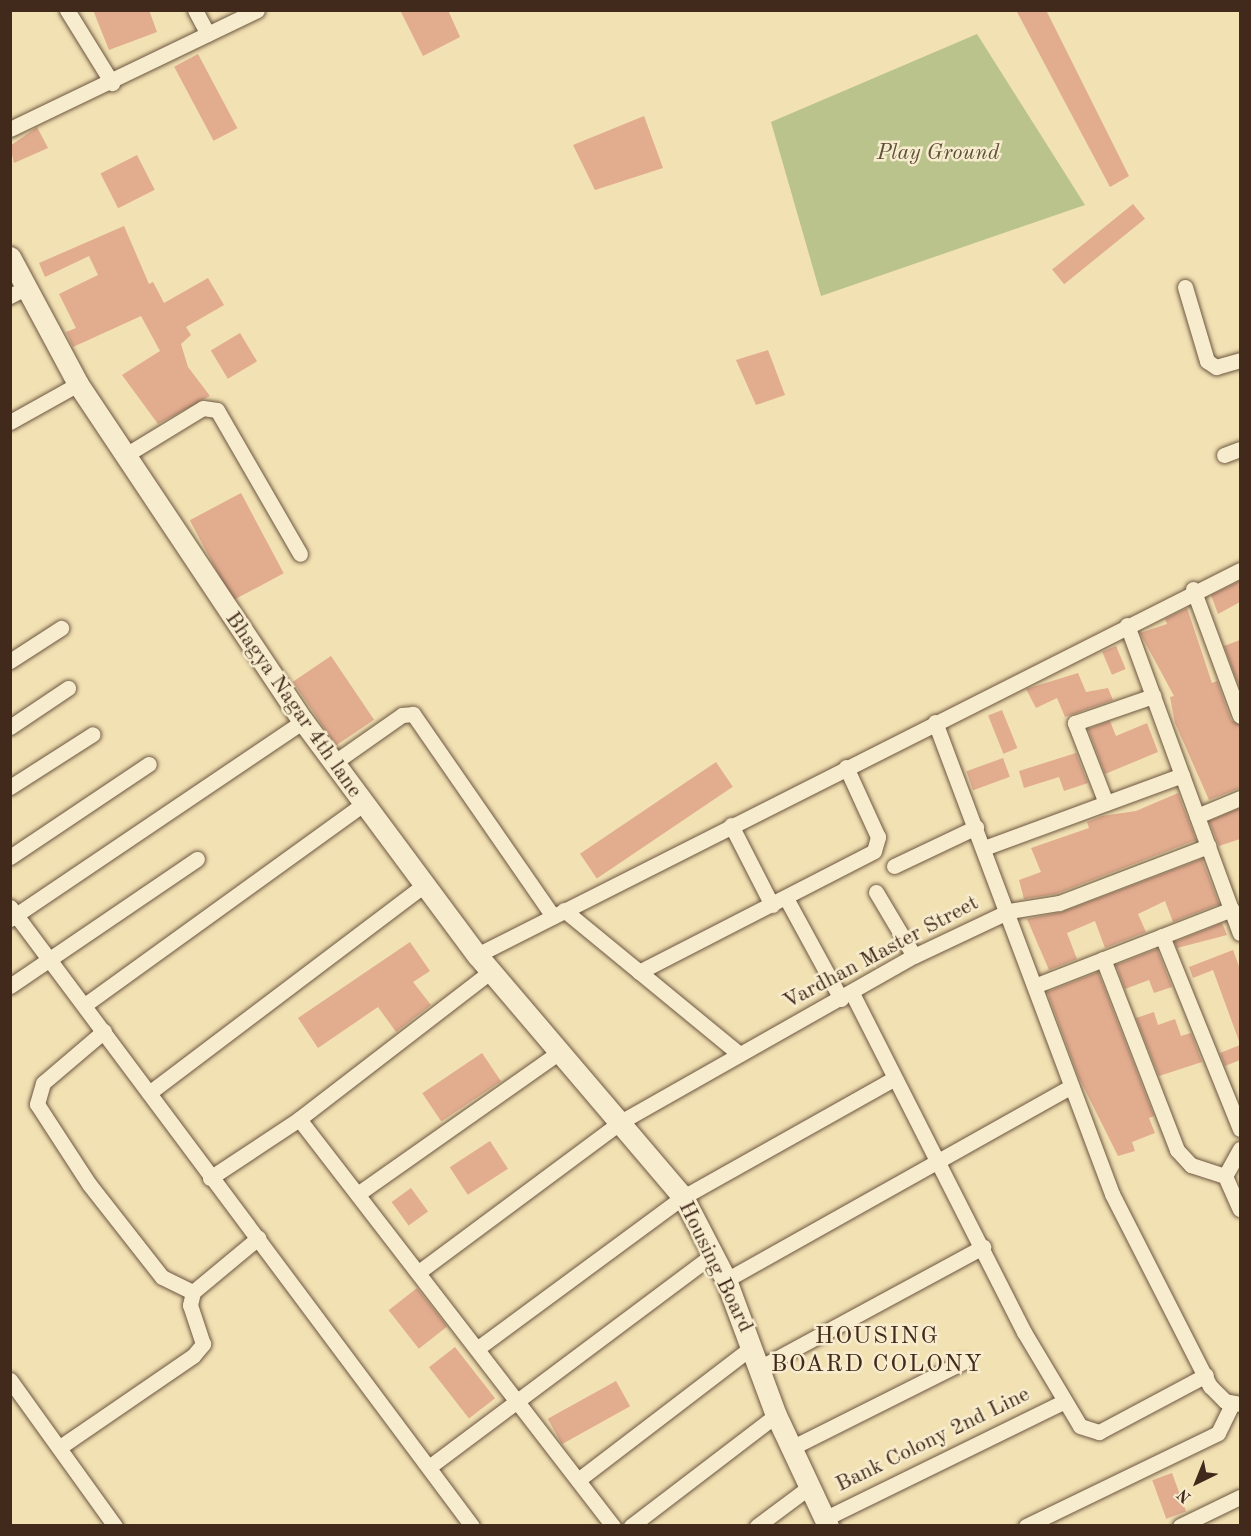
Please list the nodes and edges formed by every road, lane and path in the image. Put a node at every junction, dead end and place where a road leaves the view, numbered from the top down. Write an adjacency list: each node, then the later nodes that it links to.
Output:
1 (67, 10): 5 (street)
2 (195, 10): 4 (street)
3 (257, 10): 4 (street)
4 (208, 34): 5 (street)
5 (112, 83): 6 (street)
6 (10, 129)
7 (10, 257): 9 (main road, Bhagya Nagar 4th lane)
8 (1185, 287): 10 (street)
9 (17, 293): 11 (main road, Bhagya Nagar 4th lane)
10 (1240, 360)
11 (78, 384): 12 (street); 15 (main road, Bhagya Nagar 4th lane)
12 (10, 422)
13 (1240, 449): 14 (street)
14 (1224, 455)
15 (124, 456): 16 (street); 25 (main road, Bhagya Nagar 4th lane)
16 (300, 554)
17 (1240, 570): 18 (street)
18 (1193, 590): 19 (street); 24 (street)
19 (1127, 626): 23 (street); 26 (street)
20 (61, 628): 21 (street)
21 (10, 661)
22 (68, 688): 27 (street)
23 (1153, 696): 32 (street); 35 (street)
24 (1240, 716)
25 (303, 721): 29 (main road, Bhagya Nagar 4th lane); 51 (street)
26 (935, 722): 31 (street); 39 (street)
27 (10, 727)
28 (93, 734): 33 (street)
29 (335, 762): 36 (main road, Bhagya Nagar 4th lane); 52 (street)
30 (149, 764): 42 (street)
31 (846, 767): 38 (street); 47 (street)
32 (1182, 775): 35 (street); 37 (street)
33 (10, 787)
34 (1240, 798): 37 (street)
35 (1106, 803): 41 (street)
36 (363, 804): 45 (main road, Bhagya Nagar 4th lane); 63 (street)
37 (1197, 816): 40 (street)
38 (731, 825): 48 (street); 52 (street)
39 (976, 827): 41 (street); 44 (street)
40 (1208, 846): 49 (street); 50 (street, Vardhan Master Street)
41 (984, 848): 50 (street)
42 (10, 857)
43 (197, 859): 56 (street)
44 (894, 866)
45 (424, 885): 58 (main road, Bhagya Nagar 4th lane); 69 (street)
46 (876, 892): 55 (street)
47 (786, 898): 48 (street); 62 (street)
48 (772, 905): 59 (street)
49 (1232, 909): 53 (street); 54 (street)
50 (1009, 911): 55 (street, Vardhan Master Street); 60 (street)
51 (12, 913): 56 (street)
52 (558, 913): 58 (street); 59 (street)
53 (1240, 933)
54 (1162, 936): 57 (street); 72 (street)
55 (914, 956): 62 (street, Vardhan Master Street)
56 (51, 959): 61 (street); 63 (street)
57 (1103, 959): 60 (street); 75 (street)
58 (484, 963): 65 (main road, Bhagya Nagar 4th lane); 70 (street)
59 (639, 972): 66 (street)
60 (1037, 985): 68 (street)
61 (10, 986)
62 (846, 996): 66 (street, Vardhan Master Street); 67 (street)
63 (86, 1004): 64 (street)
64 (104, 1031): 69 (street); 85 (street)
65 (561, 1051): 71 (main road, Bhagya Nagar 4th lane); 77 (street)
66 (739, 1054): 71 (street, Vardhan Master Street)
67 (893, 1079): 74 (street); 78 (street)
68 (1071, 1086): 74 (street); 90 (street)
69 (149, 1093): 76 (street)
70 (299, 1119): 76 (street); 77 (street)
71 (622, 1121): 78 (main road, Housing Board); 83 (street, Vardhan Master Street)
72 (1240, 1130)
73 (1240, 1149): 75 (street)
74 (936, 1161): 81 (street); 84 (street)
75 (1225, 1176): 79 (street)
76 (210, 1178): 80 (street)
77 (359, 1193): 83 (street)
78 (683, 1197): 82 (main road, Housing Board); 87 (street)
79 (1240, 1209)
80 (258, 1238): 85 (street); 98 (street)
81 (983, 1248): 89 (street); 93 (street)
82 (714, 1254): 84 (main road, Housing Board); 92 (street)
83 (420, 1271): 87 (street)
84 (726, 1280): 86 (main road, Housing Board)
85 (193, 1292): 96 (street)
86 (753, 1346): 89 (main road, Housing Board); 99 (street)
87 (478, 1348): 92 (street)
88 (963, 1362): 97 (street)
89 (759, 1368): 95 (main road, Housing Board)
90 (1206, 1375): 93 (street); 94 (street)
91 (10, 1380): 96 (street)
92 (518, 1401): 98 (street); 99 (street)
93 (1063, 1402): 102 (street, Bank Colony 2nd Line)
94 (1236, 1404): 108 (street)
95 (776, 1415): 97 (main road, Housing Board); 106 (street)
96 (60, 1447): 103 (street)
97 (791, 1448): 100 (main road, Housing Board)
98 (429, 1467): 104 (street)
99 (578, 1480): 105 (street)
100 (808, 1488): 102 (main road, Housing Board); 107 (street)
101 (1240, 1497): 109 (street)
102 (826, 1522)
103 (115, 1526)
104 (472, 1526)
105 (613, 1526)
106 (631, 1526)
107 (757, 1526)
108 (1026, 1526)
109 (1180, 1526)

